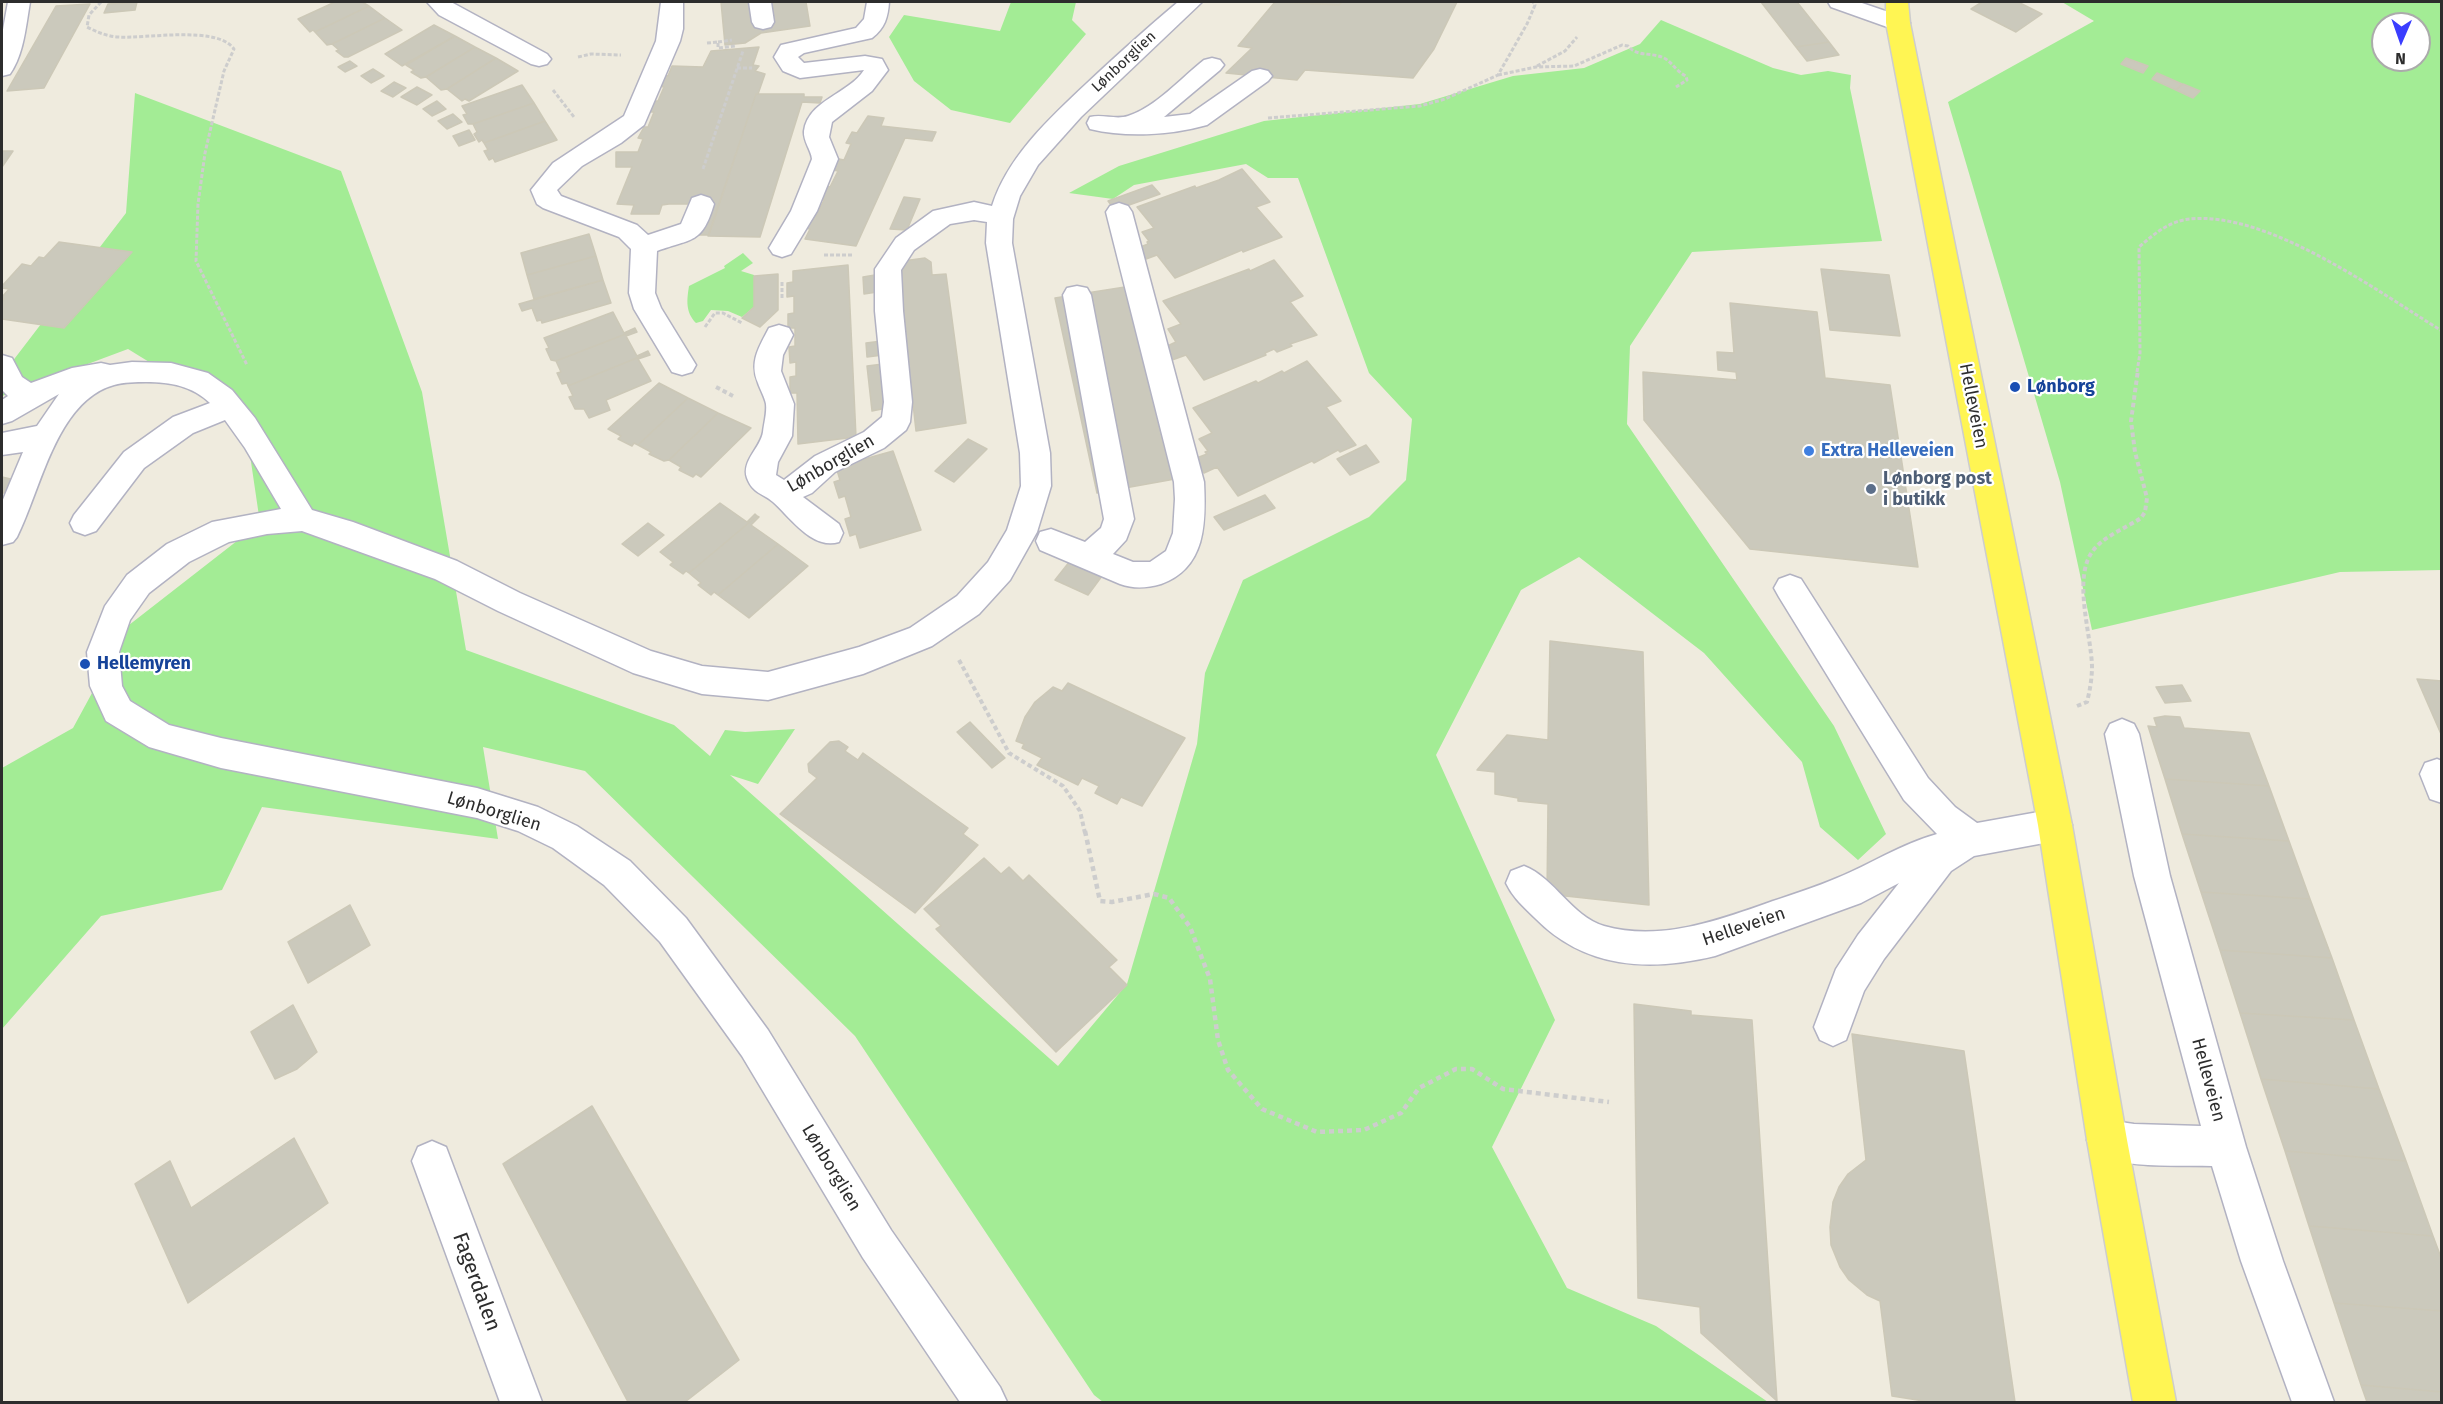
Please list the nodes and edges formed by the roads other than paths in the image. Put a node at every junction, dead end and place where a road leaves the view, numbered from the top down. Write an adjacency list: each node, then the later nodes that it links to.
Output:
1 (19, 2): 10 (street)
2 (438, 2): 8 (street)
3 (672, 2): 17 (street)
4 (878, 2): 18 (street)
5 (1191, 2): 16 (street, Lønborglien)
6 (1839, 2): 7 (street, Helleveien)
7 (1897, 12): 38 (main road, Helleveien)
8 (539, 59)
9 (1212, 66): 13 (street)
10 (2, 69)
11 (1260, 76): 13 (street)
12 (1099, 123): 13 (street)
13 (1129, 125)
14 (701, 204): 17 (street)
15 (1119, 212): 35 (street)
16 (1001, 216): 29 (street, Lønborglien); 30 (street, Lønborglien)
17 (644, 246): 22 (street)
18 (782, 248)
19 (1077, 295): 35 (street)
20 (779, 335): 29 (street, Lønborglien)
21 (2, 364): 24 (street)
22 (682, 365)
23 (127, 372): 24 (street); 26 (street); 27 (street)
24 (30, 396): 25 (street)
25 (2, 413)
26 (235, 414): 30 (street); 31 (street)
27 (46, 434): 28 (street); 32 (street)
28 (2, 444)
29 (783, 493): 33 (street)
30 (302, 519): 46 (street, Lønborglien)
31 (85, 524)
32 (2, 533)
33 (828, 533)
34 (1051, 541): 35 (street)
35 (1087, 557)
36 (1790, 588): 39 (street)
37 (2121, 734): 43 (street, Helleveien)
38 (2055, 825): 39 (street, Helleveien); 42 (main road, Helleveien)
39 (1972, 840): 40 (street, Helleveien); 41 (street, Helleveien)
40 (1524, 883)
41 (1833, 1027)
42 (2107, 1140): 43 (street, Helleveien); 47 (main road, Helleveien)
43 (2226, 1147): 48 (street, Helleveien)
44 (432, 1161): 45 (street, Fagerdalen)
45 (521, 1402)
46 (985, 1402)
47 (2155, 1402)
48 (2313, 1402)

